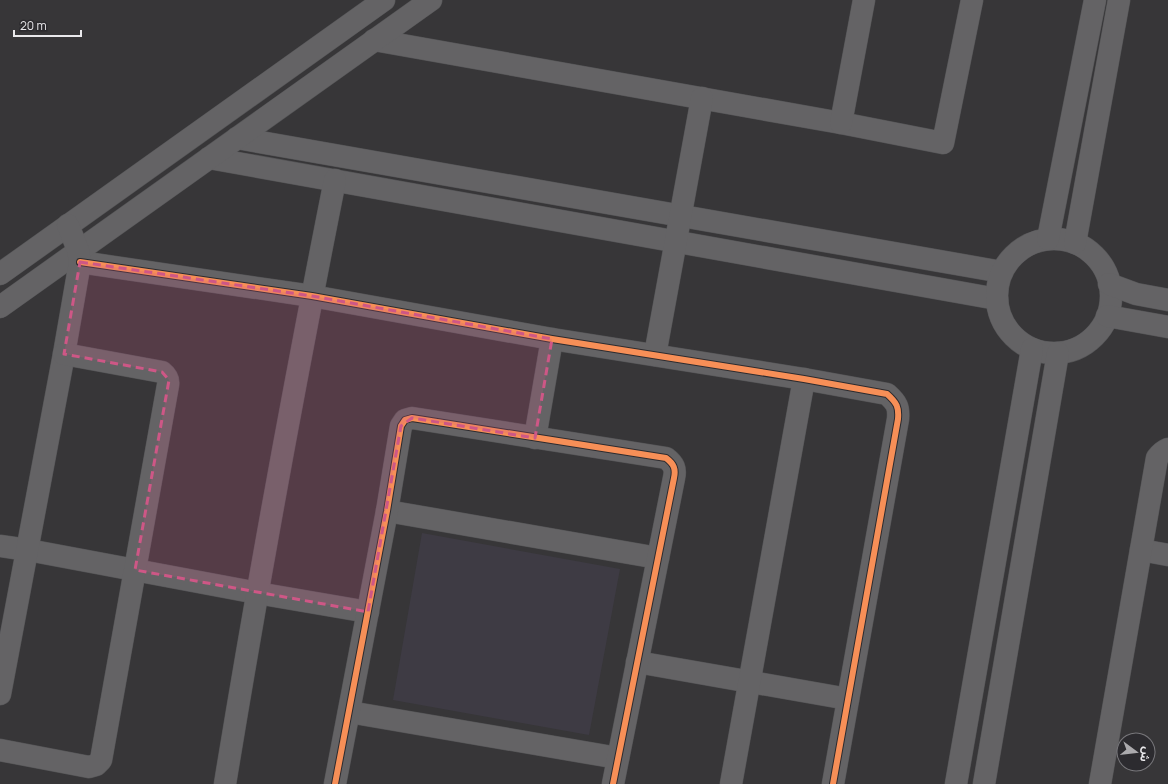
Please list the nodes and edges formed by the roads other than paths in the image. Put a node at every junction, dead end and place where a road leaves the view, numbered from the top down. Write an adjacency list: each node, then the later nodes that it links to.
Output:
1 (384, 0): 14 (street)
2 (431, 0): 7 (street)
3 (864, 0): 9 (street)
4 (972, 0): 9 (street)
5 (1095, 0): 15 (street)
6 (1119, 0): 17 (street)
7 (374, 40): 8 (street); 10 (street)
8 (702, 98): 9 (street); 13 (street)
9 (841, 123)
10 (237, 138): 11 (street); 13 (street)
11 (209, 158): 12 (street); 18 (street)
12 (335, 180): 16 (street); 22 (street)
13 (681, 216): 16 (street); 19 (street)
14 (68, 225): 18 (street); 20 (street)
15 (1048, 239): 17 (street); 19 (street)
16 (676, 242): 23 (street); 32 (street)
17 (1075, 243): 21 (street)
18 (79, 256): 22 (street); 25 (street); 31 (street)
19 (1002, 272): 23 (street)
20 (0, 274)
21 (1110, 284): 24 (street); 26 (street)
22 (312, 296): 28 (street); 43 (street)
23 (997, 299): 29 (street)
24 (1168, 300)
25 (0, 307)
26 (1107, 316): 27 (street); 30 (street)
27 (1168, 327)
28 (552, 338): 32 (street); 34 (street)
29 (1032, 349): 30 (street); 57 (street)
30 (1058, 353): 58 (street)
31 (64, 354): 38 (street); 42 (street)
32 (655, 355): 33 (street)
33 (804, 379): 46 (street); 48 (street)
34 (535, 438): 36 (street); 41 (street)
35 (1168, 449): 39 (street)
36 (387, 511): 41 (street); 44 (street)
37 (0, 546): 38 (street)
38 (28, 550): 42 (street); 47 (street)
39 (1141, 550): 40 (street); 59 (street)
40 (1168, 555)
41 (658, 558): 45 (street)
42 (135, 570): 43 (street); 50 (street)
43 (256, 593): 44 (street); 52 (street)
44 (368, 612): 49 (street)
45 (637, 662): 46 (street); 51 (street)
46 (749, 682): 48 (street); 55 (street)
47 (0, 694)
48 (848, 699): 56 (street)
49 (349, 712): 51 (street); 53 (street)
50 (0, 750)
51 (618, 758): 54 (street)
52 (224, 784)
53 (335, 784)
54 (613, 784)
55 (731, 784)
56 (833, 784)
57 (956, 784)
58 (984, 784)
59 (1100, 784)

